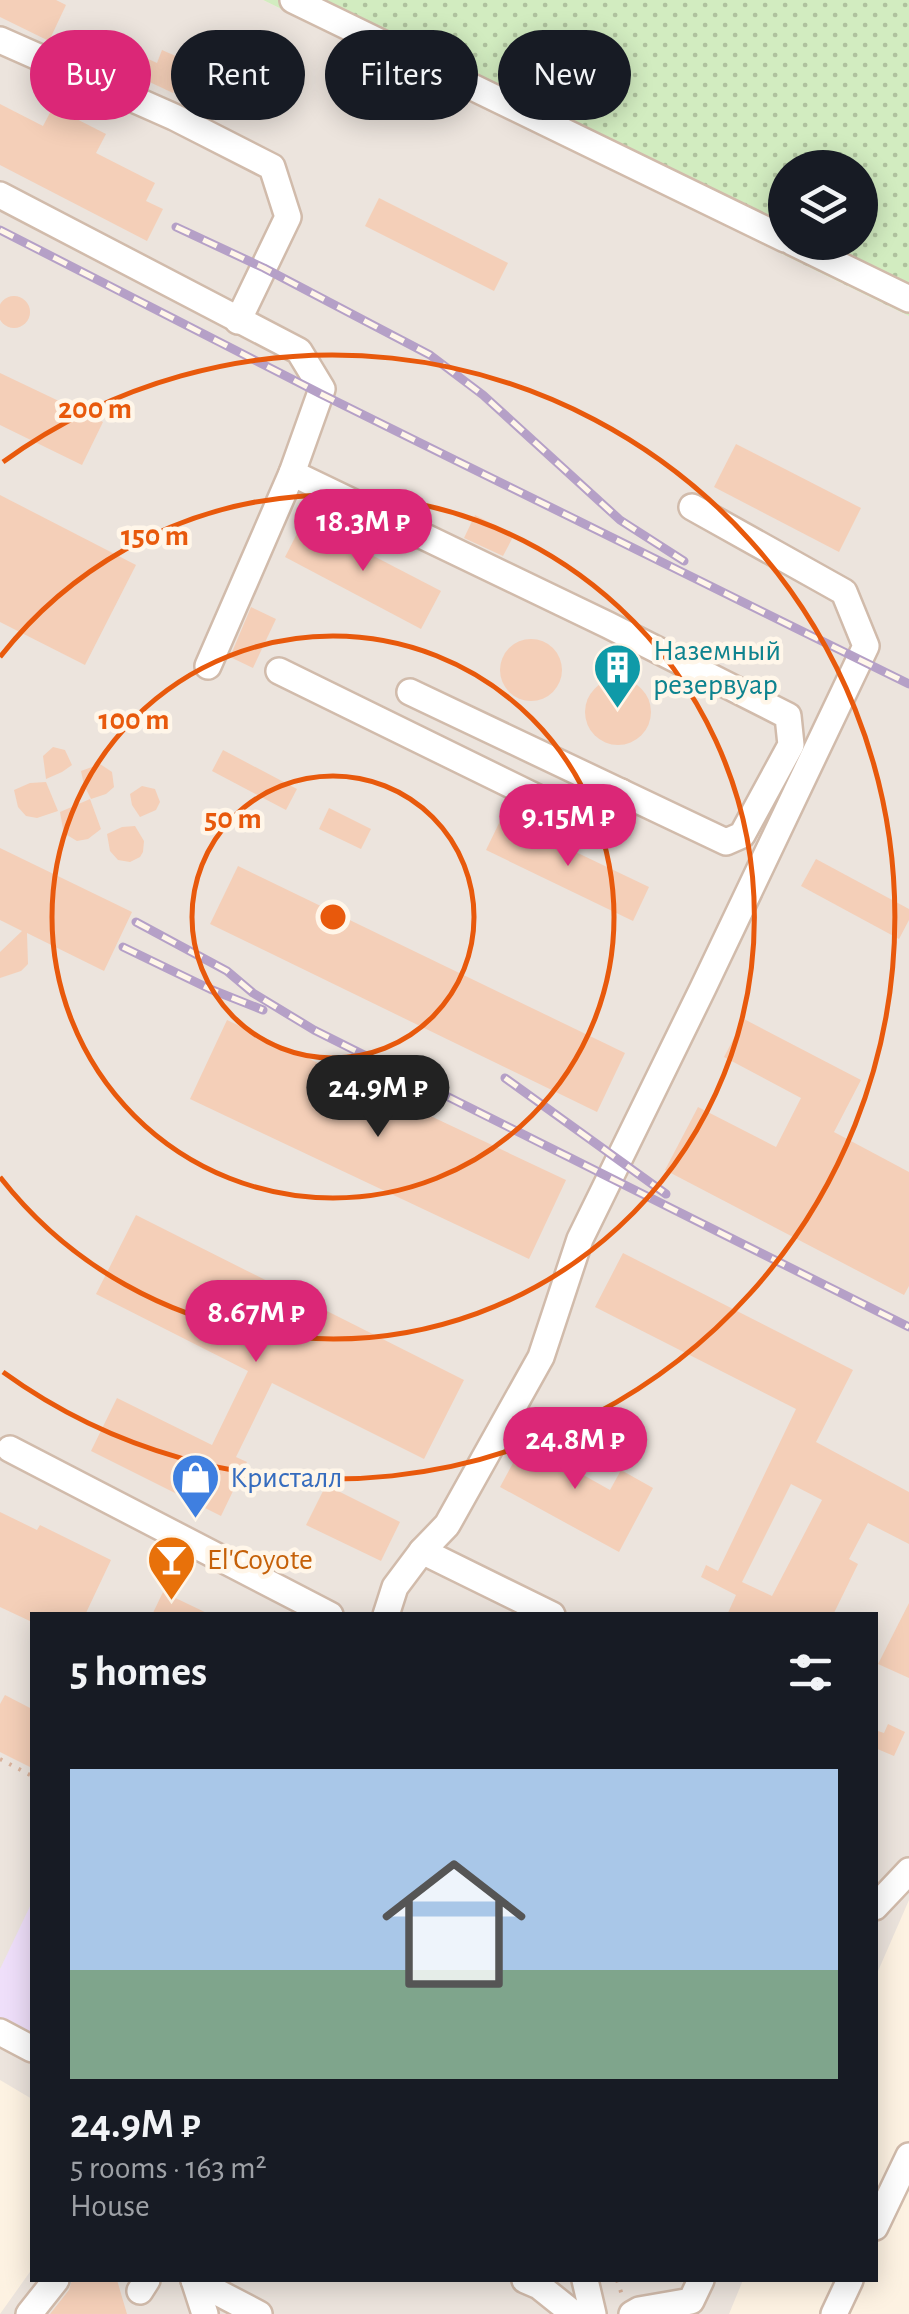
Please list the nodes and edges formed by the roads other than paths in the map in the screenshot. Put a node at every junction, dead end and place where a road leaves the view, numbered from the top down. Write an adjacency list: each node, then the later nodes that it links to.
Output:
1 (293, 0): 4 (street)
2 (0, 40): 7 (street)
3 (0, 195): 7 (street)
4 (768, 231)
5 (828, 260): 6 (street)
6 (909, 299)
7 (238, 321): 8 (street)
8 (292, 474): 10 (street); 14 (street)
9 (692, 507): 15 (street)
10 (208, 666)
11 (279, 672): 13 (street)
12 (410, 692): 13 (street)
13 (621, 792): 14 (street)
14 (742, 835): 15 (street)
15 (769, 850): 17 (street)
16 (3, 1453): 18 (street)
17 (422, 1551): 19 (street); 20 (street)
18 (324, 1612)
19 (387, 1612)
20 (546, 1612)
21 (909, 1871): 22 (street)
22 (878, 1904)
23 (0, 2032): 24 (street)
24 (30, 2048)
25 (909, 2156): 26 (street)
26 (878, 2221)
27 (195, 2282): 35 (street)
28 (198, 2282): 36 (street)
29 (529, 2282): 37 (street)
30 (585, 2282): 38 (street)
31 (700, 2282): 39 (street)
32 (849, 2282): 40 (street)
33 (54, 2294): 34 (street)
34 (30, 2314)
35 (205, 2314)
36 (259, 2314)
37 (574, 2314)
38 (593, 2314)
39 (632, 2314)
40 (834, 2314)

